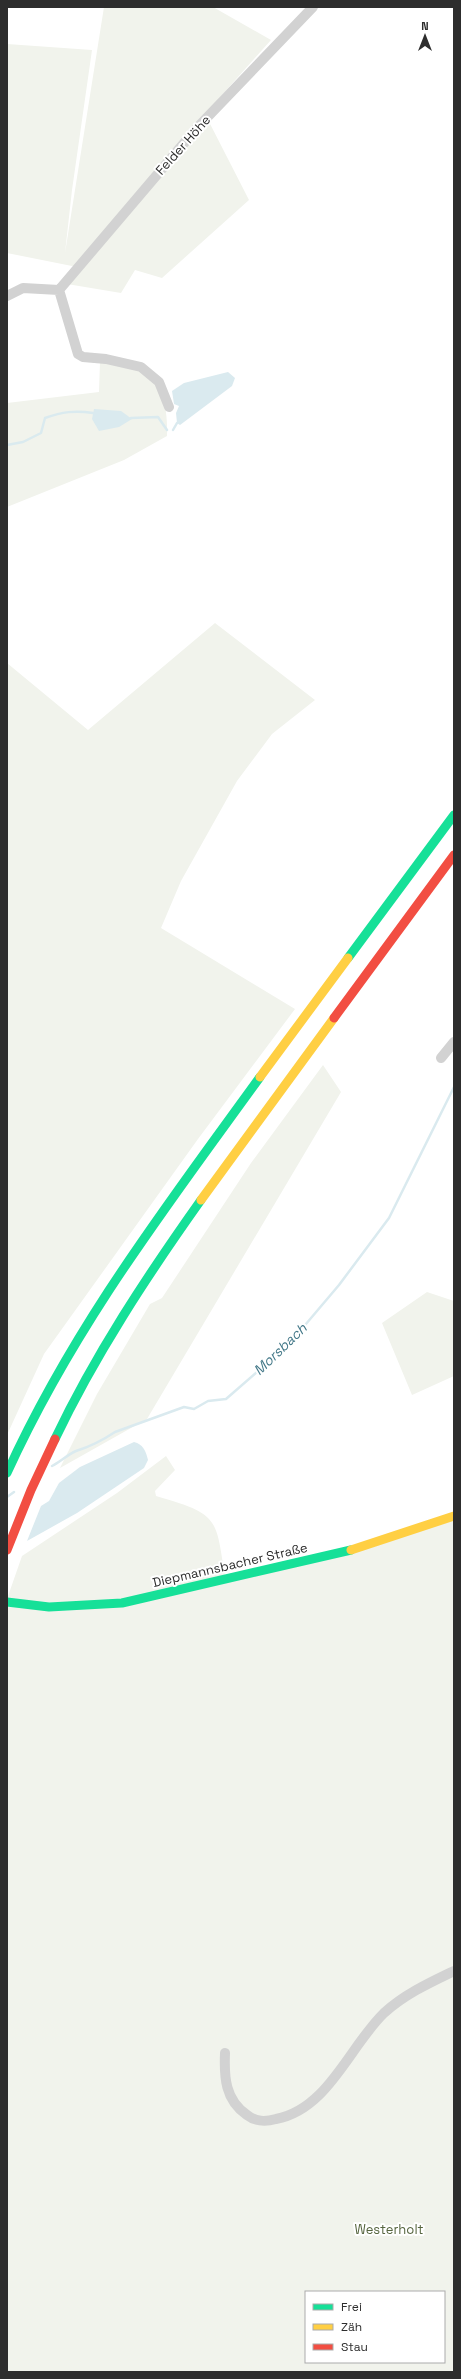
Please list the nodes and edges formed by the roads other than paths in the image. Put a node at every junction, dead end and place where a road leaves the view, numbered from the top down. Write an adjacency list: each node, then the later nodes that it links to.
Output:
1 (313, 7): 2 (street, Felder Höhe)
2 (59, 290): 3 (street); 4 (street)
3 (7, 296)
4 (169, 407)
5 (454, 815): 9 (main road)
6 (454, 855): 11 (main road)
7 (454, 1042): 8 (street)
8 (441, 1058)
9 (7, 1473)
10 (454, 1516): 12 (main road, Diepmannsbacher Straße)
11 (7, 1550)
12 (7, 1602)
13 (454, 1971): 14 (street)
14 (225, 2052)

